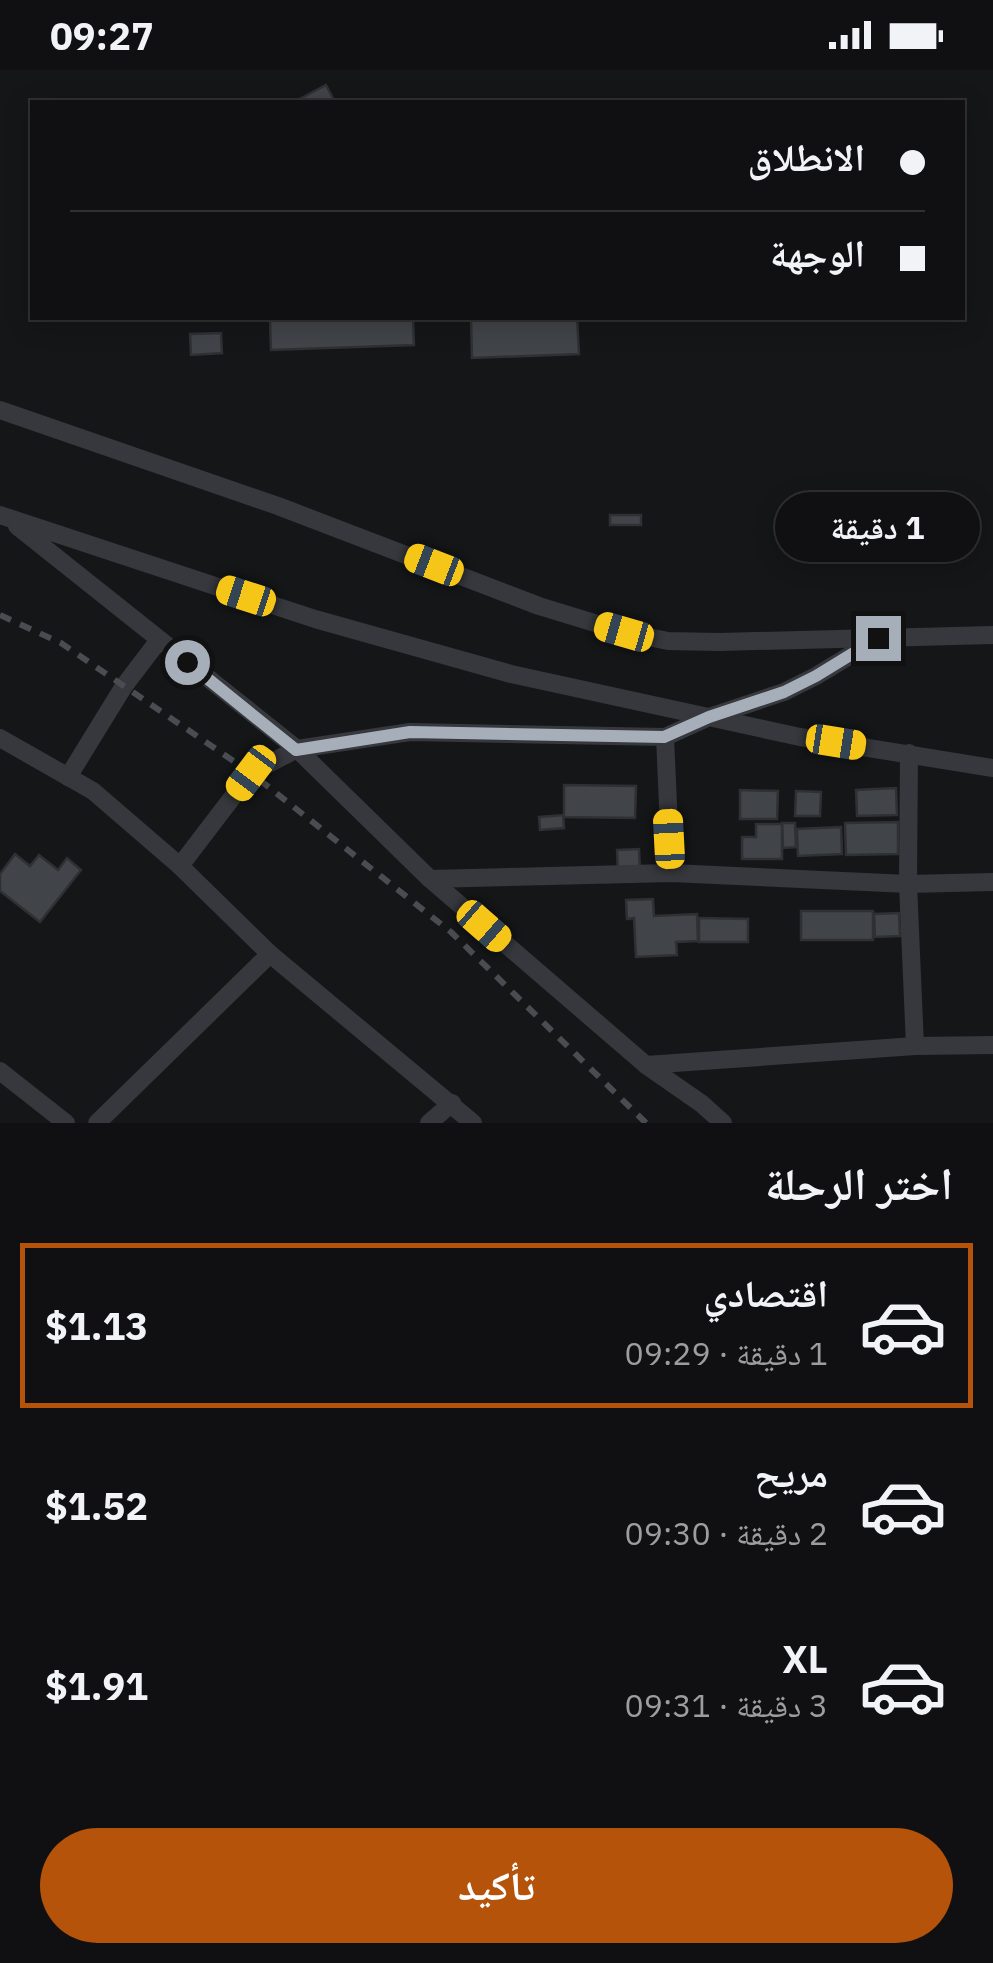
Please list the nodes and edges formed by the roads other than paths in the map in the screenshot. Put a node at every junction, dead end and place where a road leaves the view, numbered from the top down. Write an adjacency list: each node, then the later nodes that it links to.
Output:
1 (0, 410): 4 (street)
2 (2, 515): 5 (street); 6 (street)
3 (993, 634): 4 (street)
4 (878, 638): 6 (street)
5 (159, 640): 9 (street); 12 (street)
6 (709, 717): 7 (street); 10 (street)
7 (664, 737): 9 (street); 14 (street)
8 (0, 738): 12 (street)
9 (296, 750): 13 (street); 15 (street)
10 (909, 754): 11 (street); 17 (street)
11 (993, 768)
12 (68, 777): 13 (street)
13 (180, 866): 18 (street)
14 (671, 873): 15 (street); 17 (street)
15 (430, 880): 21 (street)
16 (993, 882): 17 (street)
17 (908, 884): 20 (street)
18 (270, 954): 23 (street); 25 (street)
19 (993, 1044): 20 (street)
20 (915, 1046): 21 (street)
21 (646, 1065): 28 (street)
22 (0, 1071): 24 (street)
23 (452, 1103): 26 (street); 27 (street)
24 (66, 1123)
25 (97, 1123)
26 (429, 1123)
27 (473, 1123)
28 (723, 1123)

